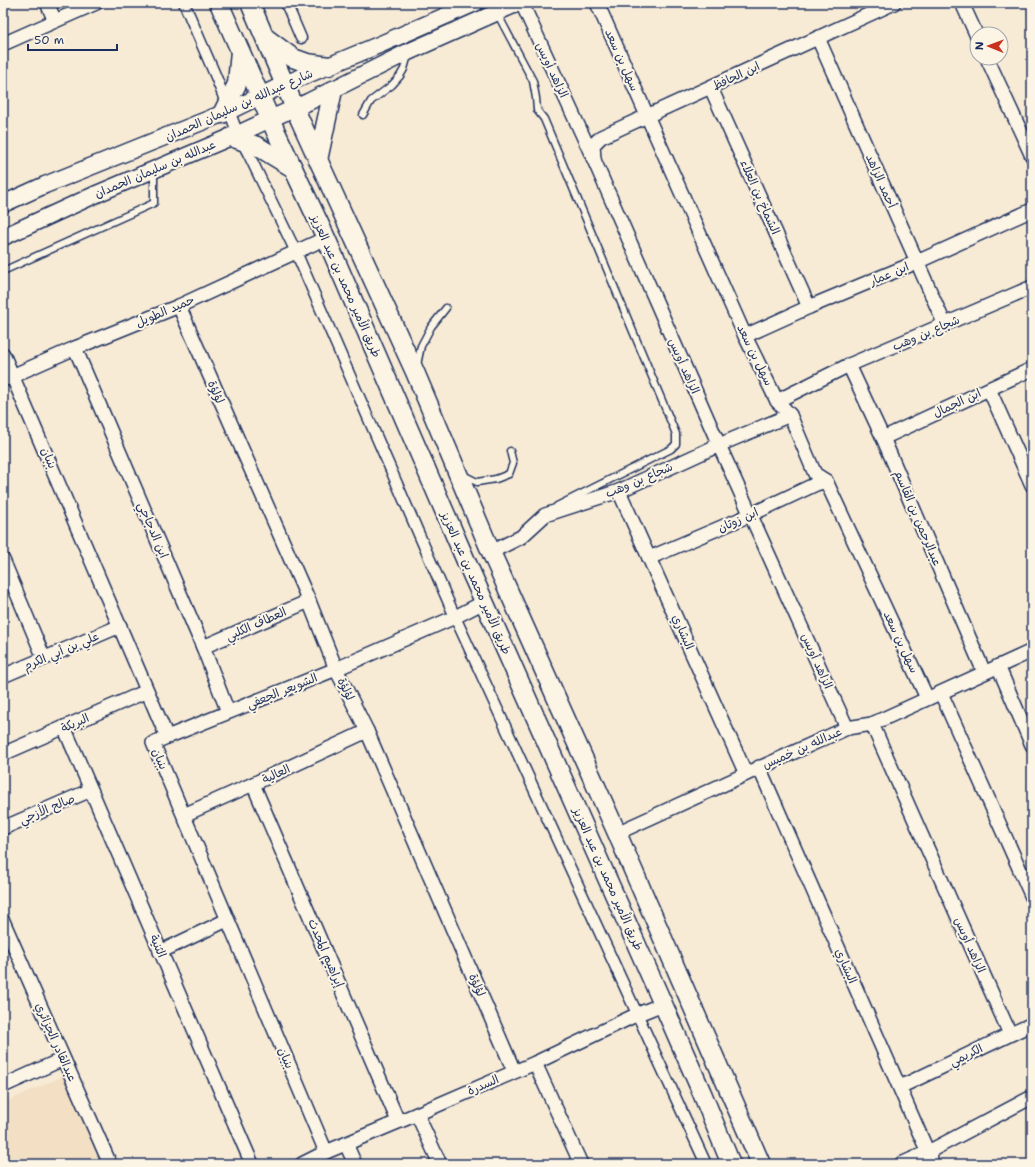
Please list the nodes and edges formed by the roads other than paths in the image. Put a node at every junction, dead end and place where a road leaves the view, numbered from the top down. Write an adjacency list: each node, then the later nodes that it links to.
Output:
1 (46, 3): 14 (street)
2 (96, 3): 14 (street)
3 (184, 3): 29 (street)
4 (219, 3): 20 (main road, طريق الأمير محمد بن عبد العزيز)
5 (250, 3): 16 (main road)
6 (286, 3): 17 (street)
7 (474, 3): 22 (street, شارع عبدالله بن سليمان الحمدان)
8 (518, 3): 13 (street, شارع عبدالله بن سليمان الحمدان)
9 (525, 3): 36 (street, الزاهد أويس)
10 (597, 3): 31 (street, سهل بن سعد)
11 (894, 3): 18 (street, ابن الحافظ)
12 (962, 3): 15 (street)
13 (497, 13): 21 (street, شارع عبدالله بن سليمان الحمدان); 68 (lane)
14 (55, 21): 19 (street)
15 (972, 26)
16 (264, 37): 22 (main road); 24 (main road)
17 (301, 38)
18 (818, 38): 25 (street, ابن الحافظ); 44 (street, أحمد الزاهد)
19 (3, 44)
20 (240, 50): 27 (main road, طريق الأمير محمد بن عبد العزيز); 29 (main road)
21 (408, 52): 26 (street, شارع عبدالله بن سليمان الحمدان); 30 (lane)
22 (329, 66): 24 (street, شارع عبدالله بن سليمان الحمدان)
23 (991, 66): 34 (street)
24 (285, 84): 27 (street, شارع عبدالله بن سليمان الحمدان); 28 (main road)
25 (711, 88): 31 (street, ابن الحافظ); 48 (street, الشماخ بن العلاء)
26 (333, 90): 28 (street, شارع عبدالله بن سليمان الحمدان); 35 (main road)
27 (260, 96): 29 (street, شارع عبدالله بن سليمان الحمدان); 32 (main road, طريق الأمير محمد بن عبد العزيز)
28 (301, 105): 32 (street, عبدالله بن سليمان الحمدان); 35 (main road)
29 (226, 110): 33 (street); 39 (street, شارع عبدالله بن سليمان الحمدان)
30 (363, 115)
31 (647, 116): 36 (street, ابن الحافظ); 51 (street, سهل بن سعد)
32 (270, 119): 33 (street, عبدالله بن سليمان الحمدان); 37 (main road, طريق الأمير محمد بن عبد العزيز)
33 (237, 137): 37 (main road); 38 (street, عبدالله بن سليمان الحمدان); 43 (street)
34 (1032, 156)
35 (318, 160): 56 (main road)
36 (594, 160): 62 (street, الزاهد أويس)
37 (293, 168): 42 (main road, طريق الأمير محمد بن عبد العزيز)
38 (154, 170): 41 (street, عبدالله بن سليمان الحمدان); 45 (lane)
39 (3, 204)
40 (1032, 210): 44 (street, ابن عمار)
41 (3, 237)
42 (326, 238): 43 (street, حميد الطويل); 74 (main road, طريق الأمير محمد بن عبد العزيز)
43 (296, 252): 47 (street, حميد الطويل); 75 (street)
44 (917, 262): 48 (street, ابن عمار); 50 (street, أحمد الزاهد)
45 (3, 271)
46 (1032, 287): 50 (street, شجاع بن وهب)
47 (179, 306): 52 (street, حميد الطويل); 73 (street, لؤلؤة)
48 (810, 307): 51 (street, ابن عمار)
49 (446, 308): 56 (lane)
50 (945, 325): 54 (street, شجاع بن وهب)
51 (745, 336): 59 (street, سهل بن سعد)
52 (75, 348): 57 (street, حميد الطويل); 78 (street, ابن الدجاجي)
53 (3, 354): 57 (street, بنبان)
54 (849, 365): 59 (street, شجاع بن وهب); 61 (street, عبدالرحمن بن القاسم)
55 (1032, 369): 58 (street, ابن الجمال)
56 (415, 372): 64 (main road)
57 (8, 378): 76 (street, بنبان)
58 (989, 389): 61 (street, ابن الجمال); 66 (street)
59 (777, 401): 60 (street, سهل بن سعد)
60 (790, 415): 62 (street, شجاع بن وهب); 65 (street, سهل بن سعد)
61 (883, 438): 83 (street, عبدالرحمن بن القاسم)
62 (719, 445): 67 (street, شجاع بن وهب); 69 (street, الزاهد أويس)
63 (510, 452): 64 (lane)
64 (457, 471): 70 (main road)
65 (826, 481): 69 (street, ابن زوتان); 87 (street, سهل بن سعد)
66 (1032, 485)
67 (619, 491): 68 (street, شجاع بن وهب); 71 (street, البشاري)
68 (545, 515): 70 (street, شجاع بن وهب)
69 (750, 515): 71 (street, ابن زوتان); 91 (street, الزاهد أويس)
70 (491, 552): 77 (main road)
71 (649, 558): 97 (street, البشاري)
72 (3, 560): 80 (street)
73 (309, 601): 78 (street, العطاف الكلبي); 82 (street, لؤلؤة)
74 (484, 602): 75 (street, الشويعر الجعفي); 77 (main road); 107 (main road, طريق الأمير محمد بن عبد العزيز)
75 (455, 617): 82 (street, الشويعر الجعفي); 108 (street)
76 (120, 626): 80 (street, علي بن أبي الكرم); 85 (street, بنبان)
77 (533, 644): 102 (main road)
78 (203, 647): 88 (street, ابن الدجاجي)
79 (1032, 650): 81 (street, عبدالله بن خميس)
80 (44, 658): 84 (street, علي بن أبي الكرم)
81 (998, 666): 83 (street, عبدالله بن خميس); 94 (street)
82 (336, 669): 88 (street, الشويعر الجعفي); 92 (street, لؤلؤة)
83 (984, 672): 86 (street, عبدالله بن خميس)
84 (3, 676)
85 (147, 691): 90 (street, البريكة); 93 (street, بنبان)
86 (941, 693): 87 (street, عبدالله بن خميس); 103 (street)
87 (927, 698): 89 (street, عبدالله بن خميس)
88 (228, 712): 93 (street, الشويعر الجعفي)
89 (872, 724): 91 (street, عبدالله بن خميس); 110 (street, الزاهد أويس)
90 (64, 727): 95 (street, البريكة); 99 (street, الثنية)
91 (847, 728): 96 (street, عبدالله بن خميس)
92 (367, 731): 98 (street, العالية); 113 (street, لؤلؤة)
93 (167, 737): 100 (street, بنبان)
94 (1032, 745)
95 (3, 754)
96 (759, 767): 97 (street, عبدالله بن خميس); 115 (street, البشاري)
97 (746, 774): 102 (street, عبدالله بن خميس)
98 (253, 784): 100 (street, العالية); 119 (street, إبراهيم المحدث)
99 (91, 790): 101 (street, صالح الأزجي); 106 (street, الثنية)
100 (184, 815): 104 (street, بنبان)
101 (3, 828)
102 (617, 833): 120 (main road)
103 (1032, 897)
104 (227, 920): 106 (street); 122 (street, بنبان)
105 (3, 921): 111 (street, عبدالقادر الجزائري)
106 (160, 952): 125 (street, الثنية)
107 (663, 1004): 108 (street, السدرة); 116 (main road, طريق الأمير محمد بن عبد العزيز)
108 (638, 1014): 112 (street, السدرة); 130 (street)
109 (1032, 1024): 110 (street, الكريمي)
110 (1010, 1034): 115 (street, الكريمي)
111 (63, 1059): 114 (street); 124 (street, عبدالقادر الجزائري)
112 (534, 1063): 113 (street, السدرة); 129 (street)
113 (514, 1071): 118 (street, السدرة)
114 (3, 1086)
115 (900, 1087): 123 (street, البشاري)
116 (702, 1093): 120 (main road); 131 (main road, طريق الأمير محمد بن عبد العزيز)
117 (1031, 1099): 123 (street)
118 (417, 1114): 119 (street, السدرة); 128 (street)
119 (398, 1122): 121 (street, السدرة)
120 (750, 1137): 132 (main road)
121 (346, 1144): 122 (street, السدرة); 127 (street)
122 (326, 1152): 126 (street, السدرة)
123 (931, 1158): 133 (street)
124 (110, 1164)
125 (252, 1164)
126 (302, 1164)
127 (355, 1164)
128 (440, 1164)
129 (581, 1164)
130 (706, 1164)
131 (731, 1164)
132 (762, 1164)
133 (901, 1164)

